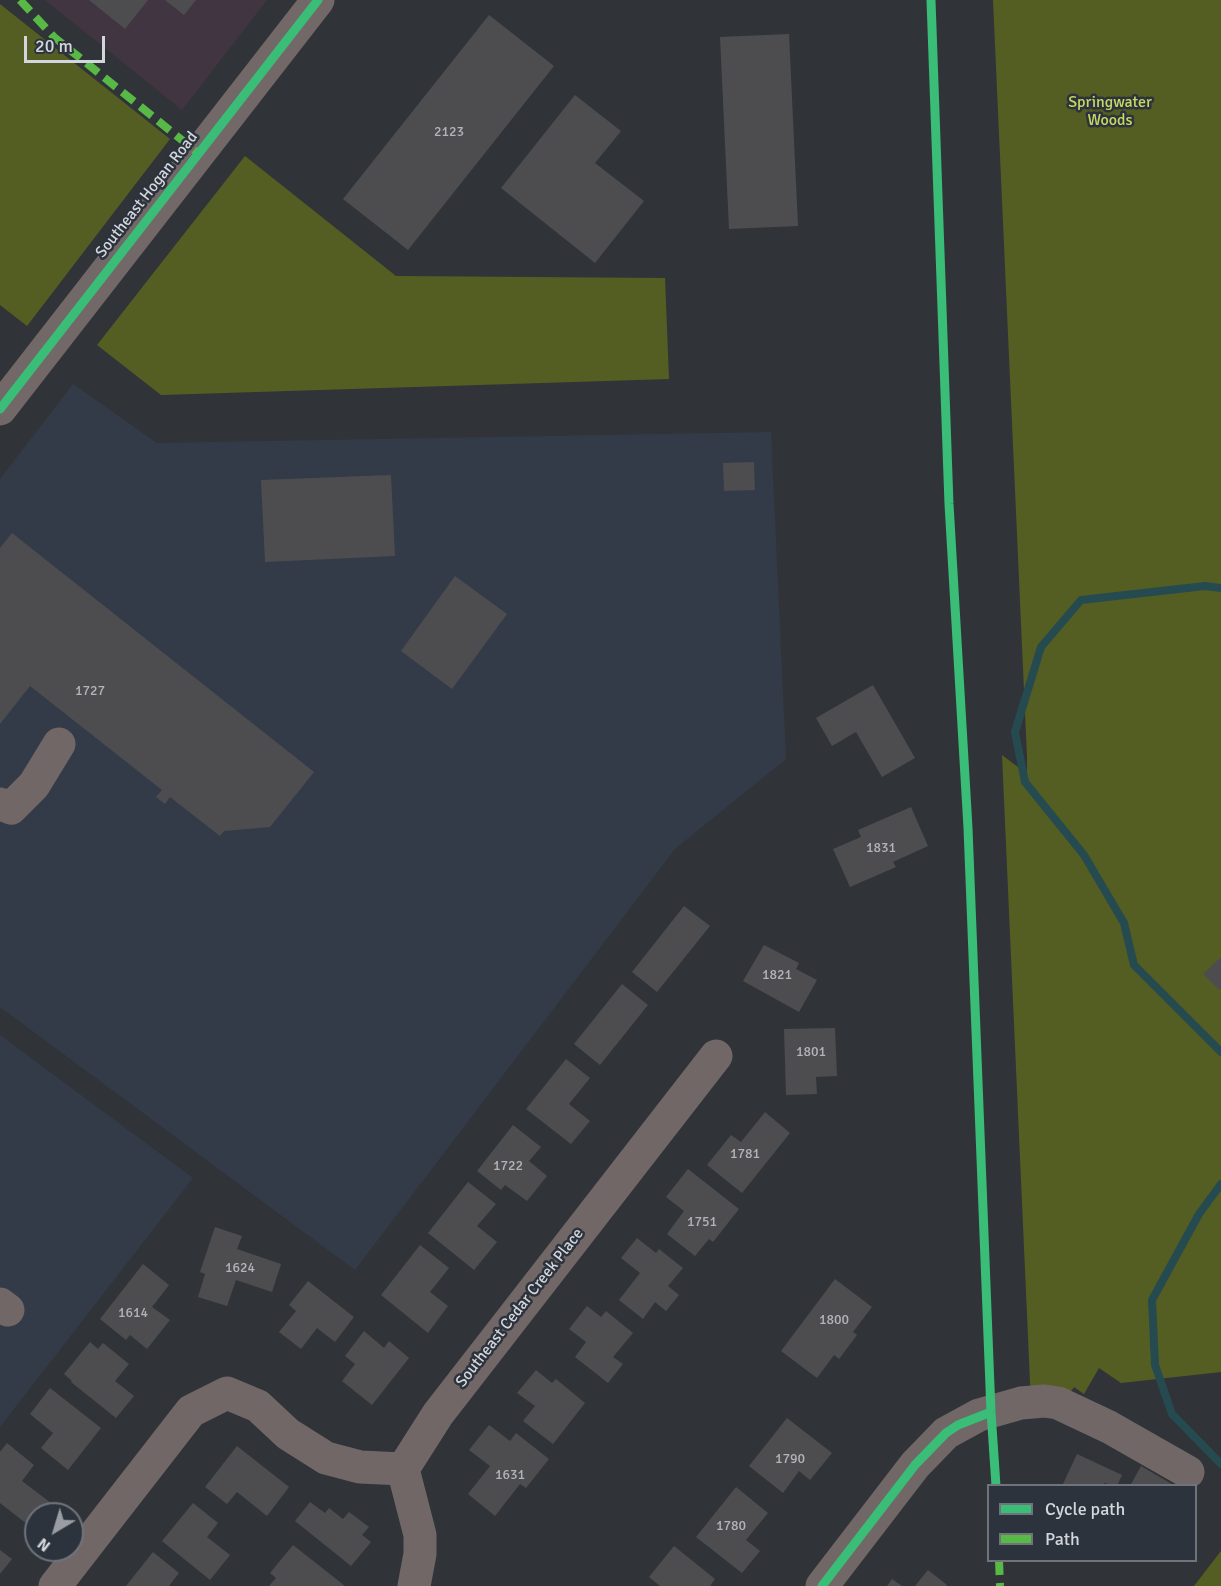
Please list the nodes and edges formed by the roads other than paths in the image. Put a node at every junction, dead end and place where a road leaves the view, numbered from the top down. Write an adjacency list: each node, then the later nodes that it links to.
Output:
1 (309, 3): 2 (main road, Southeast Hogan Road)
2 (0, 409)
3 (59, 744): 4 (street)
4 (0, 804)
5 (716, 1056): 6 (street, Southeast Cedar Creek Place)
6 (403, 1469): 8 (street); 9 (street)
7 (1188, 1472): 10 (street)
8 (55, 1586)
9 (414, 1586)
10 (822, 1586)

